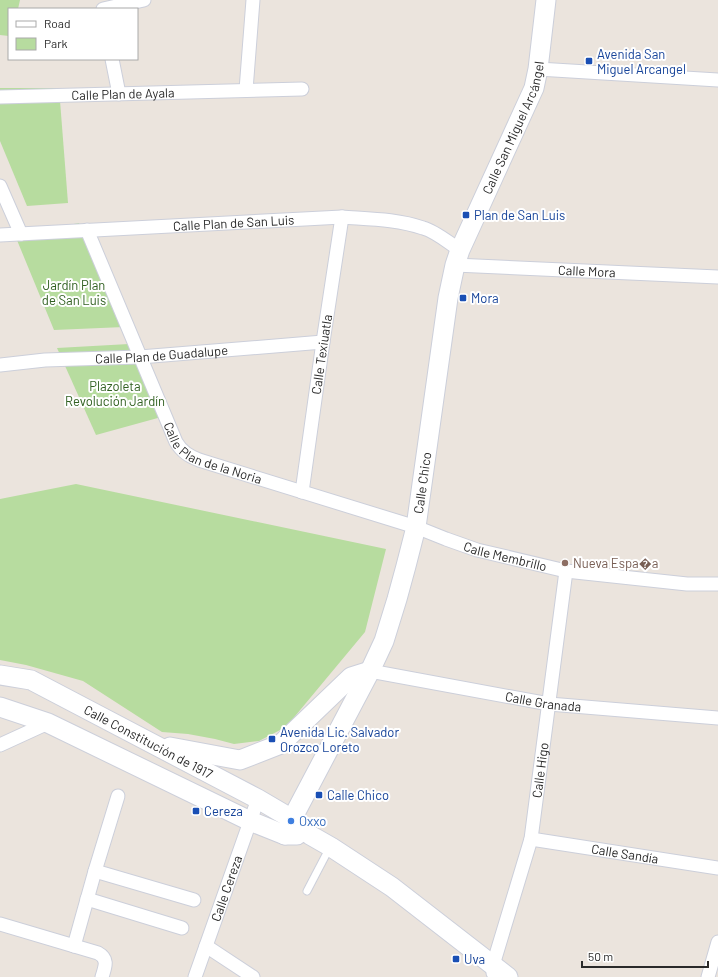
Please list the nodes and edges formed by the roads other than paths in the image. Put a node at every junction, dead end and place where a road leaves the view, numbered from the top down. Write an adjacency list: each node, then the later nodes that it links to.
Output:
1 (144, 0): 4 (street)
2 (253, 0): 9 (street)
3 (546, 0): 6 (street, Calle San Miguel Arcángel)
4 (108, 8)
5 (112, 60): 10 (street)
6 (538, 69): 7 (street); 17 (street, Calle San Miguel Arcángel)
7 (718, 80)
8 (302, 89): 9 (street, Calle Plan de Ayala)
9 (246, 90): 10 (street, Calle Plan de Ayala)
10 (119, 94): 11 (street, Calle Plan de Ayala)
11 (0, 97)
12 (0, 186): 15 (street)
13 (342, 217): 14 (street, Calle Plan de San Luis); 17 (street, Calle Plan de San Luis); 19 (street, Calle Texiuatla)
14 (87, 230): 15 (street, Calle Plan de San Luis); 20 (street, Calle Plan de la Noria)
15 (21, 234): 16 (street, Calle Plan de San Luis)
16 (0, 235)
17 (458, 257): 18 (street, Calle Mora); 23 (street, Calle Chico)
18 (718, 277)
19 (323, 342): 20 (street, Calle Plan de Guadalupe); 22 (street, Calle Texiuatla)
20 (140, 357): 21 (street, Calle Plan de Guadalupe); 22 (street, Calle Plan de la Noria)
21 (0, 365)
22 (302, 492): 23 (street, Calle Plan de la Noria)
23 (416, 527): 24 (street, Calle Membrillo); 26 (street, Calle Chico)
24 (566, 571): 25 (street, Calle Membrillo); 28 (street, Calle Higo)
25 (718, 584)
26 (370, 671): 28 (street, Calle Granada); 32 (street); 37 (street, Calle Chico)
27 (0, 675): 32 (street, Calle Constitución de 1917)
28 (549, 704): 30 (street, Calle Granada); 38 (street, Calle Higo)
29 (0, 707): 31 (street, Calle Constitución de 1917)
30 (718, 718)
31 (48, 723): 33 (street); 36 (street, Calle Constitución de 1917)
32 (152, 744): 35 (street, Calle Constitución de 1917)
33 (0, 745)
34 (118, 796): 41 (street)
35 (258, 800): 36 (street, Calle Cereza); 37 (street, Calle Constitución de 1917)
36 (250, 822): 37 (street, Calle Constitución de 1917); 49 (street, Calle Cereza)
37 (289, 827): 39 (street)
38 (531, 838): 40 (street, Calle Sandía); 50 (street, Calle Higo)
39 (330, 847): 42 (lane); 50 (street)
40 (718, 868)
41 (95, 871): 43 (street); 44 (street)
42 (307, 891)
43 (87, 899): 46 (street); 48 (street)
44 (194, 900)
45 (0, 924): 48 (street)
46 (182, 928)
47 (718, 942): 55 (street)
48 (74, 946): 51 (street)
49 (206, 946): 52 (street, Calle Cereza); 53 (street)
50 (493, 971): 54 (street)
51 (102, 977)
52 (196, 977)
53 (253, 977)
54 (508, 977)
55 (708, 977)

